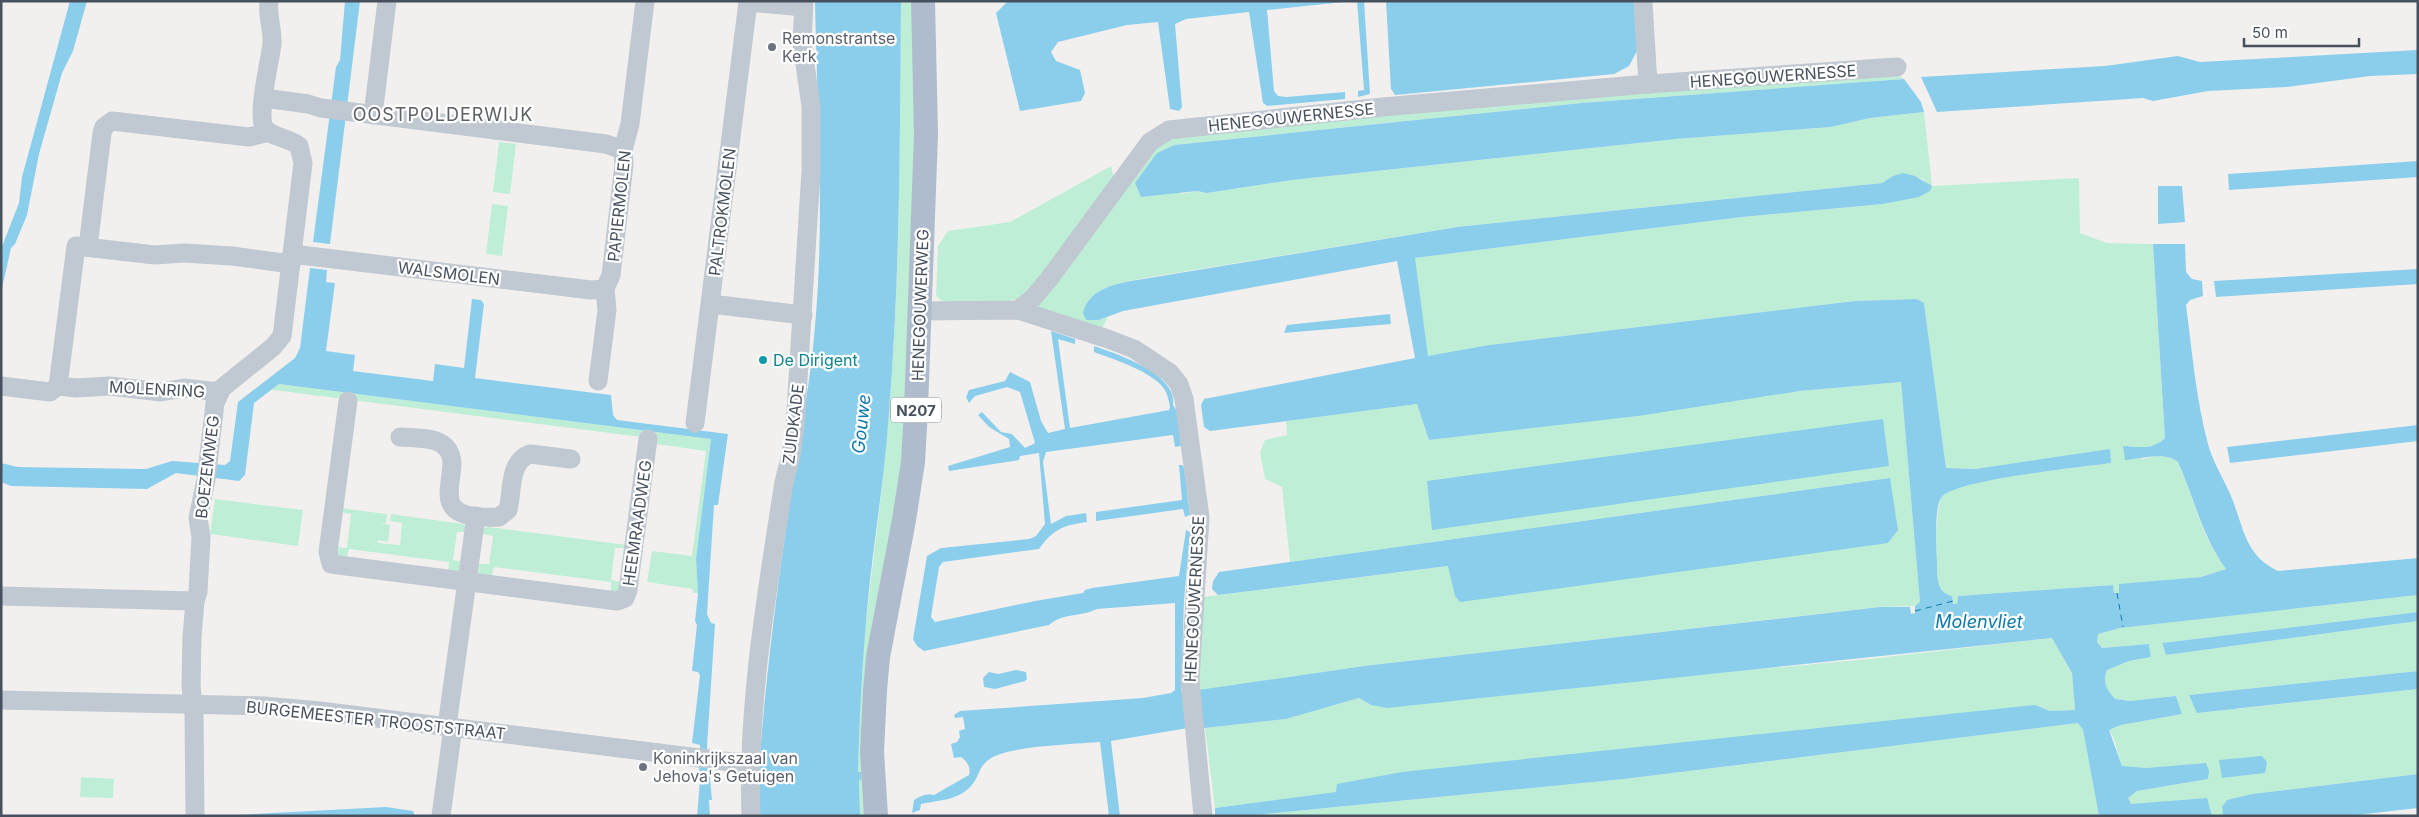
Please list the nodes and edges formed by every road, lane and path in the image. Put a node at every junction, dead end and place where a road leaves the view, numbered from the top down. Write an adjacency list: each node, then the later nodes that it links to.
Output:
1 (387, 1): 12 (street)
2 (645, 1): 14 (street, PAPIERMOLEN)
3 (744, 1): 7 (street)
4 (923, 1): 20 (main road, HENEGOUWERWEG / N207)
5 (1643, 1): 10 (street)
6 (265, 2): 11 (street)
7 (748, 2): 8 (street); 18 (street, PALTROKMOLEN)
8 (804, 4): 21 (street, ZUIDKADE)
9 (1897, 67): 10 (street, HENEGOUWERNESSE)
10 (1648, 84): 19 (street, HENEGOUWERNESSE)
11 (264, 98): 12 (street); 13 (street)
12 (373, 115): 14 (street)
13 (269, 132): 15 (street); 16 (street, MOLENRING)
14 (623, 150): 17 (street, PAPIERMOLEN)
15 (88, 247): 16 (street); 24 (street)
16 (292, 259): 17 (street, WALSMOLEN); 25 (street, MOLENRING)
17 (605, 289): 22 (street, PAPIERMOLEN)
18 (711, 304): 21 (street); 27 (street, PALTROKMOLEN)
19 (1018, 310): 20 (street, HENEGOUWERNESSE); 43 (street, HENEGOUWERNESSE)
20 (920, 311): 42 (main road, HENEGOUWERWEG / N207)
21 (803, 315): 38 (street, ZUIDKADE)
22 (598, 381)
23 (1, 386): 24 (street, MOLENRING)
24 (58, 386): 25 (street, MOLENRING)
25 (218, 392): 34 (street, BOEZEMWEG)
26 (348, 401): 32 (street, HEEMRAADWEG)
27 (695, 423)
28 (400, 437): 31 (street)
29 (648, 439): 32 (street, HEEMRAADWEG)
30 (571, 459): 31 (street)
31 (476, 516): 32 (street)
32 (468, 582): 37 (street)
33 (1, 596): 34 (street)
34 (195, 601): 36 (street, BOEZEMWEG)
35 (1, 700): 36 (street, BURGEMEESTER TROOSTSTRAAT)
36 (193, 704): 37 (street, BURGEMEESTER TROOSTSTRAAT); 39 (street, BOEZEMWEG)
37 (450, 726): 38 (street, BURGEMEESTER TROOSTSTRAAT); 40 (street)
38 (749, 762): 41 (street, ZUIDKADE)
39 (195, 816)
40 (441, 816)
41 (751, 816)
42 (876, 816)
43 (1203, 816)

